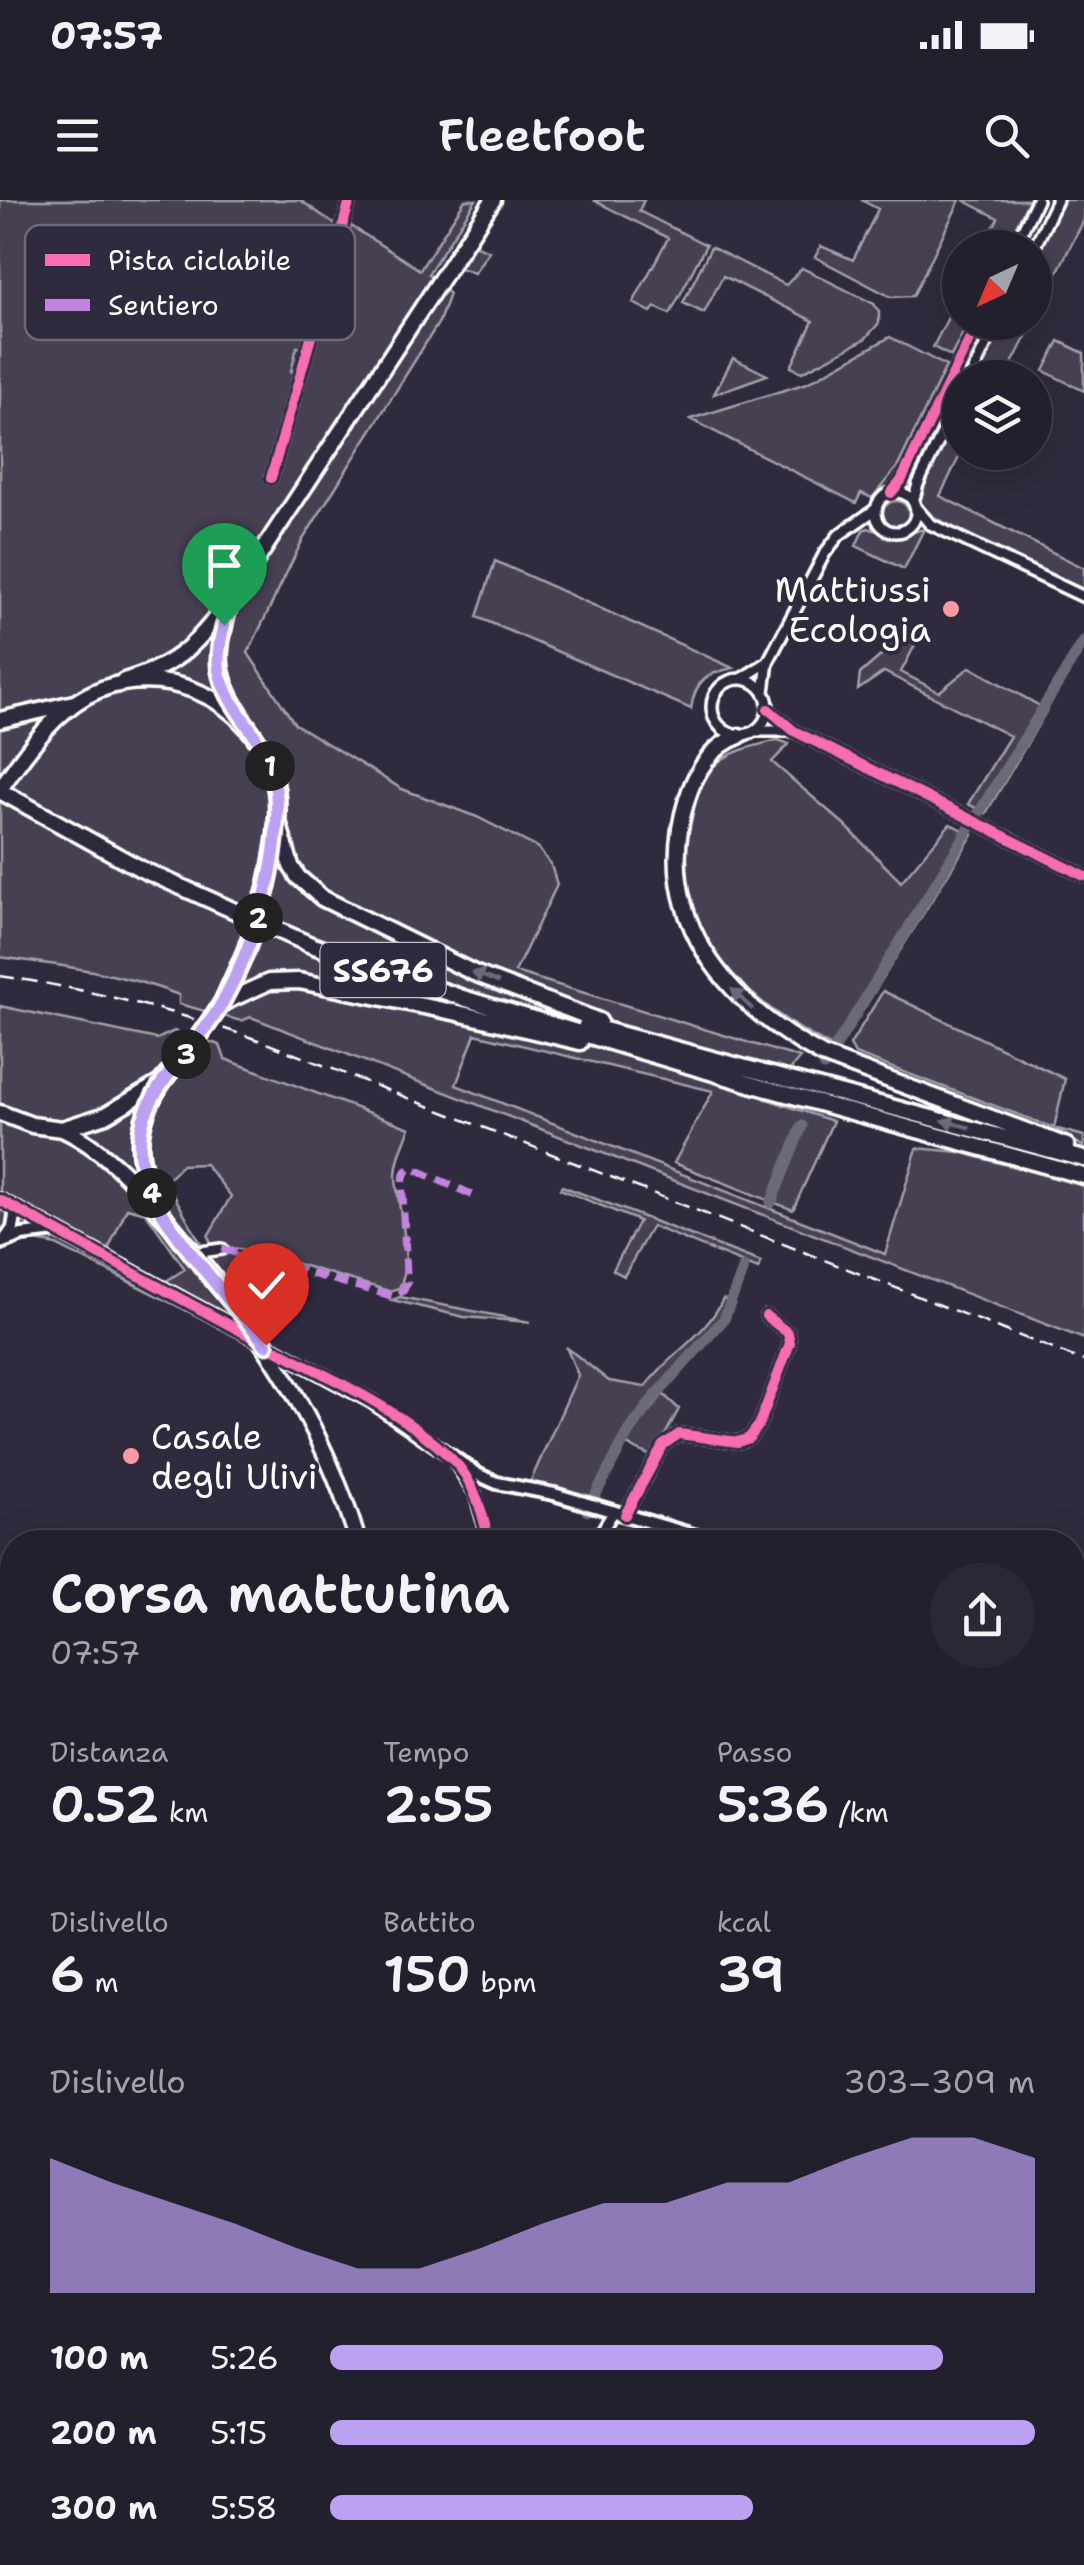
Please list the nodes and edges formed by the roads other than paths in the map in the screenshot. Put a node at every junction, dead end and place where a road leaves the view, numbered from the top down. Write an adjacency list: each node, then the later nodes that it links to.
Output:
1 (350, 200): 5 (street)
2 (493, 200): 19 (main road)
3 (1037, 200): 6 (street)
4 (1057, 200): 7 (street)
5 (343, 225)
6 (1023, 230)
7 (1043, 230)
8 (310, 340): 11 (street)
9 (969, 340): 12 (street)
10 (942, 434): 13 (street)
11 (271, 478)
12 (891, 493): 13 (street); 14 (street)
13 (915, 505): 15 (street); 16 (street)
14 (876, 509): 17 (street); 18 (street)
15 (912, 524): 16 (street); 18 (street)
16 (930, 524): 20 (street)
17 (852, 526): 18 (street); 21 (street)
18 (886, 530)
19 (232, 596): 23 (main road); 28 (main road)
20 (1084, 597)
21 (768, 662): 22 (street); 24 (street)
22 (740, 679): 24 (street); 31 (street)
23 (124, 681): 25 (main road); 28 (main road)
24 (764, 692): 26 (street)
25 (74, 703): 27 (main road); 32 (main road)
26 (768, 708): 29 (street); 30 (street)
27 (0, 720)
28 (248, 727): 34 (main road)
29 (756, 731): 30 (street); 31 (street)
30 (794, 731): 35 (street)
31 (739, 736): 42 (main road, one-way to 31)
32 (0, 790): 33 (main road, SS676)
33 (27, 806): 37 (main road, SS676); 39 (main road, SS676)
34 (278, 818): 36 (main road, bridge); 37 (main road, one-way to 34)
35 (1084, 876)
36 (222, 1003): 38 (main road, bridge); 39 (main road)
37 (709, 1056): 42 (main road, SS676, one-way to 37)
38 (160, 1083): 41 (main road); 46 (main road)
39 (757, 1086): 43 (main road, SS676)
40 (0, 1113): 41 (main road)
41 (62, 1129): 46 (main road)
42 (1084, 1156)
43 (1084, 1176)
44 (0, 1200): 45 (street)
45 (16, 1209): 47 (street); 48 (street)
46 (164, 1217): 50 (main road)
47 (56, 1231): 48 (street); 52 (street)
48 (3, 1241)
49 (222, 1248): 50 (street)
50 (194, 1253): 52 (main road)
51 (766, 1316): 54 (street)
52 (266, 1345): 53 (street); 55 (main road)
53 (454, 1461): 54 (street); 56 (street)
54 (620, 1513): 57 (street); 58 (street)
55 (354, 1530)
56 (486, 1530)
57 (605, 1530)
58 (677, 1530)

